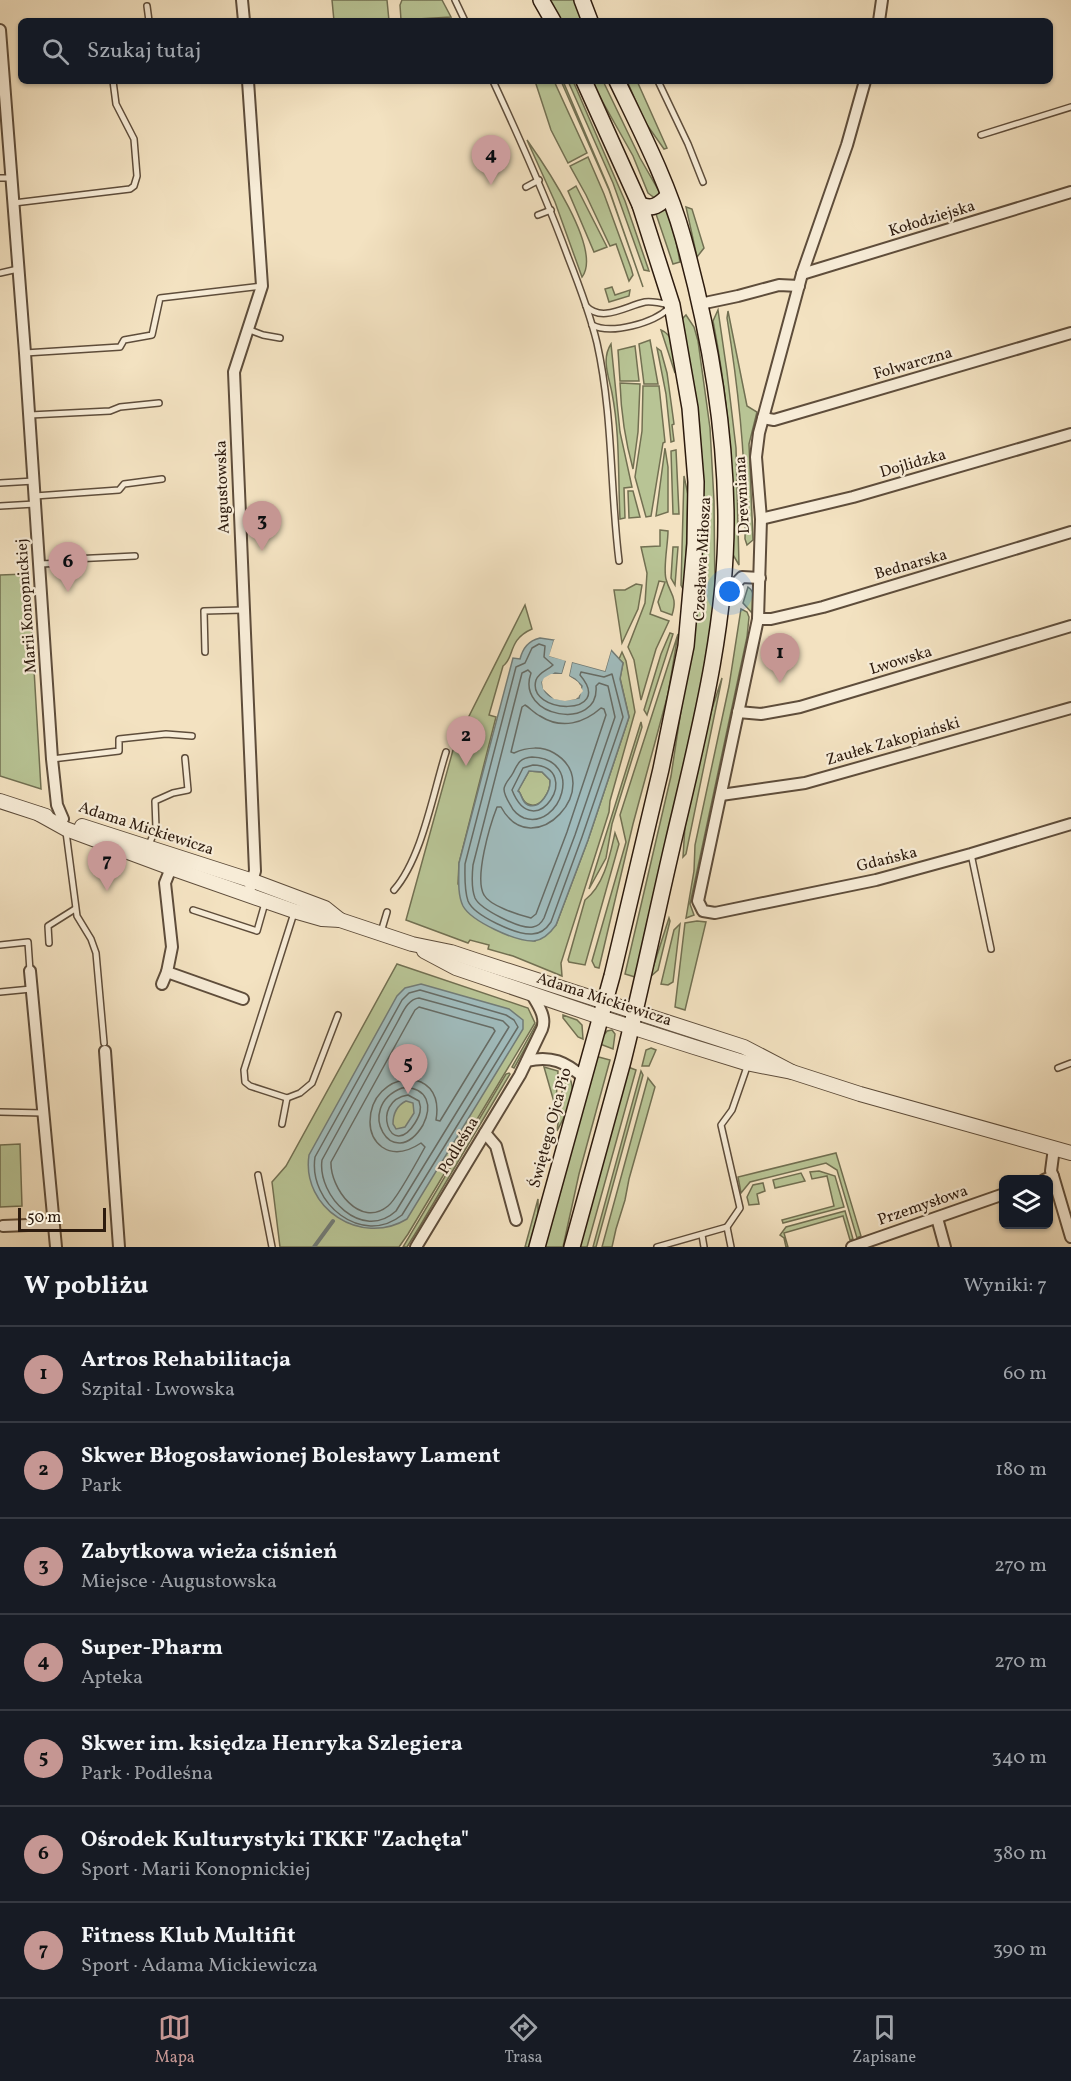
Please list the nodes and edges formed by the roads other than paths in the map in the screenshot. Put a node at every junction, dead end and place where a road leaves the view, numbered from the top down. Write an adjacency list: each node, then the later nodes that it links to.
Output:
1 (242, 0): 8 (street)
2 (455, 0): 9 (lane)
3 (541, 0): 10 (main road)
4 (582, 0): 11 (main road)
5 (882, 0): 12 (street)
6 (147, 6): 7 (lane)
7 (149, 18)
8 (244, 18)
9 (464, 18)
10 (551, 18)
11 (589, 18)
12 (879, 18)
13 (0, 30): 23 (street, Marii Konopnickiej)
14 (113, 84): 30 (lane)
15 (249, 84): 37 (street, Augustowska)
16 (494, 84): 25 (lane)
17 (585, 84): 31 (main road, Czesława Miłosza)
18 (618, 84): 29 (main road, Czesława Miłosza)
19 (659, 84): 26 (lane)
20 (864, 84): 36 (street, Drewniana)
21 (1071, 106): 22 (lane)
22 (981, 135)
23 (4, 136): 24 (street, Marii Konopnickiej)
24 (6, 178): 30 (street, Marii Konopnickiej)
25 (539, 180): 27 (lane); 32 (lane)
26 (703, 182)
27 (526, 187)
28 (1071, 192): 36 (street, Kołodziejska)
29 (668, 196): 31 (main road); 39 (main road, Czesława Miłosza)
30 (14, 203): 34 (street, Marii Konopnickiej)
31 (640, 205): 41 (main road, Czesława Miłosza)
32 (551, 210): 33 (lane); 40 (lane)
33 (538, 215)
34 (18, 269): 35 (lane); 46 (street, Marii Konopnickiej)
35 (0, 273)
36 (802, 274): 38 (street, Drewniana)
37 (262, 286): 43 (street, Augustowska); 46 (lane)
38 (799, 286): 39 (street); 49 (street, Drewniana)
39 (699, 304): 41 (main road); 59 (main road, Czesława Miłosza)
40 (585, 305): 41 (lane); 42 (lane)
41 (672, 305): 42 (lane); 103 (main road, Czesława Miłosza)
42 (592, 325): 60 (lane)
43 (246, 329): 45 (lane); 65 (street, Augustowska)
44 (1071, 333): 49 (street, Folwarczna)
45 (280, 338)
46 (25, 353): 48 (street, Marii Konopnickiej)
47 (159, 403): 48 (lane)
48 (30, 415): 52 (street, Marii Konopnickiej)
49 (763, 418): 56 (street, Drewniana)
50 (1071, 434): 56 (street, Dojlidzka)
51 (162, 479): 54 (lane)
52 (34, 481): 53 (lane); 54 (street, Marii Konopnickiej)
53 (0, 483)
54 (35, 500): 55 (lane); 61 (street, Marii Konopnickiej)
55 (0, 506)
56 (761, 519): 63 (street, Drewniana)
57 (1071, 532): 66 (street, Bednarska)
58 (135, 556): 61 (lane)
59 (724, 557): 62 (street); 64 (main road, Czesława Miłosza)
60 (619, 561)
61 (39, 564): 74 (street, Marii Konopnickiej)
62 (741, 577): 63 (street); 64 (street)
63 (760, 578): 66 (street, Drewniana)
64 (721, 599): 105 (main road, Czesława Miłosza)
65 (243, 610): 68 (lane); 83 (street, Augustowska)
66 (758, 619): 70 (street, Drewniana)
67 (1071, 626): 70 (street, Lwowska)
68 (205, 652)
69 (1071, 708): 75 (street, Zaułek Zakopiański)
70 (738, 712): 75 (street, Drewniana)
71 (192, 736): 74 (lane)
72 (446, 752): 84 (lane)
73 (185, 758): 79 (lane)
74 (52, 759): 77 (street, Marii Konopnickiej)
75 (721, 795): 90 (street, Drewniana)
76 (0, 801): 77 (street, Adama Mickiewicza)
77 (64, 824): 79 (street, Adama Mickiewicza); 80 (street, Adama Mickiewicza); 87 (lane)
78 (1071, 824): 81 (street, Gdańska)
79 (148, 847): 80 (street); 82 (street, Adama Mickiewicza)
80 (132, 854): 82 (street, Adama Mickiewicza)
81 (971, 854): 90 (street, Gdańska); 95 (lane)
82 (174, 862): 83 (street, Adama Mickiewicza); 97 (street)
83 (250, 888): 85 (street, Adama Mickiewicza)
84 (394, 890)
85 (268, 894): 86 (street, Adama Mickiewicza); 88 (lane)
86 (296, 905): 91 (street, Adama Mickiewicza); 113 (lane)
87 (75, 909): 92 (lane); 106 (lane)
88 (193, 910)
89 (387, 912): 91 (lane)
90 (708, 913)
91 (381, 934): 93 (street, Adama Mickiewicza)
92 (49, 943)
93 (412, 944): 101 (street, Adama Mickiewicza); 103 (street, Adama Mickiewicza)
94 (0, 945): 96 (lane)
95 (991, 949)
96 (30, 971): 99 (street)
97 (167, 972): 98 (street); 102 (street)
98 (162, 984)
99 (32, 989): 100 (lane); 115 (street)
100 (0, 992)
101 (531, 993): 103 (street, Adama Mickiewicza); 107 (street, Podleśna)
102 (243, 999)
103 (602, 1010): 105 (street, Adama Mickiewicza); 112 (main road, Świętego Ojca Pio)
104 (338, 1016): 113 (lane)
105 (633, 1019): 109 (street, Adama Mickiewicza); 111 (street, Adama Mickiewicza); 136 (main road)
106 (105, 1047): 132 (street)
107 (527, 1061): 112 (street); 117 (street, Podleśna)
108 (1071, 1063): 110 (lane)
109 (748, 1064): 111 (street, Adama Mickiewicza); 128 (lane)
110 (1058, 1068)
111 (792, 1072): 118 (street, Adama Mickiewicza)
112 (584, 1078): 135 (main road, Świętego Ojca Pio)
113 (287, 1098): 116 (lane)
114 (0, 1112): 115 (lane)
115 (43, 1113): 126 (street)
116 (282, 1124)
117 (485, 1133): 125 (street); 134 (street, Podleśna)
118 (1054, 1148): 119 (street, Adama Mickiewicza); 121 (street)
119 (1071, 1153)
120 (258, 1175): 133 (lane)
121 (1049, 1175)
122 (1053, 1191): 130 (street)
123 (999, 1196): 124 (street, Przemysłowa)
124 (937, 1218): 140 (street, Przemysłowa); 141 (street)
125 (516, 1220)
126 (53, 1224): 127 (street); 131 (street)
127 (3, 1226)
128 (727, 1227): 129 (lane); 139 (lane)
129 (702, 1234): 137 (lane); 138 (lane)
130 (1071, 1237)
131 (56, 1247)
132 (118, 1247)
133 (272, 1247)
134 (416, 1247)
135 (537, 1247)
136 (572, 1247)
137 (657, 1247)
138 (704, 1247)
139 (731, 1247)
140 (852, 1247)
141 (945, 1247)

